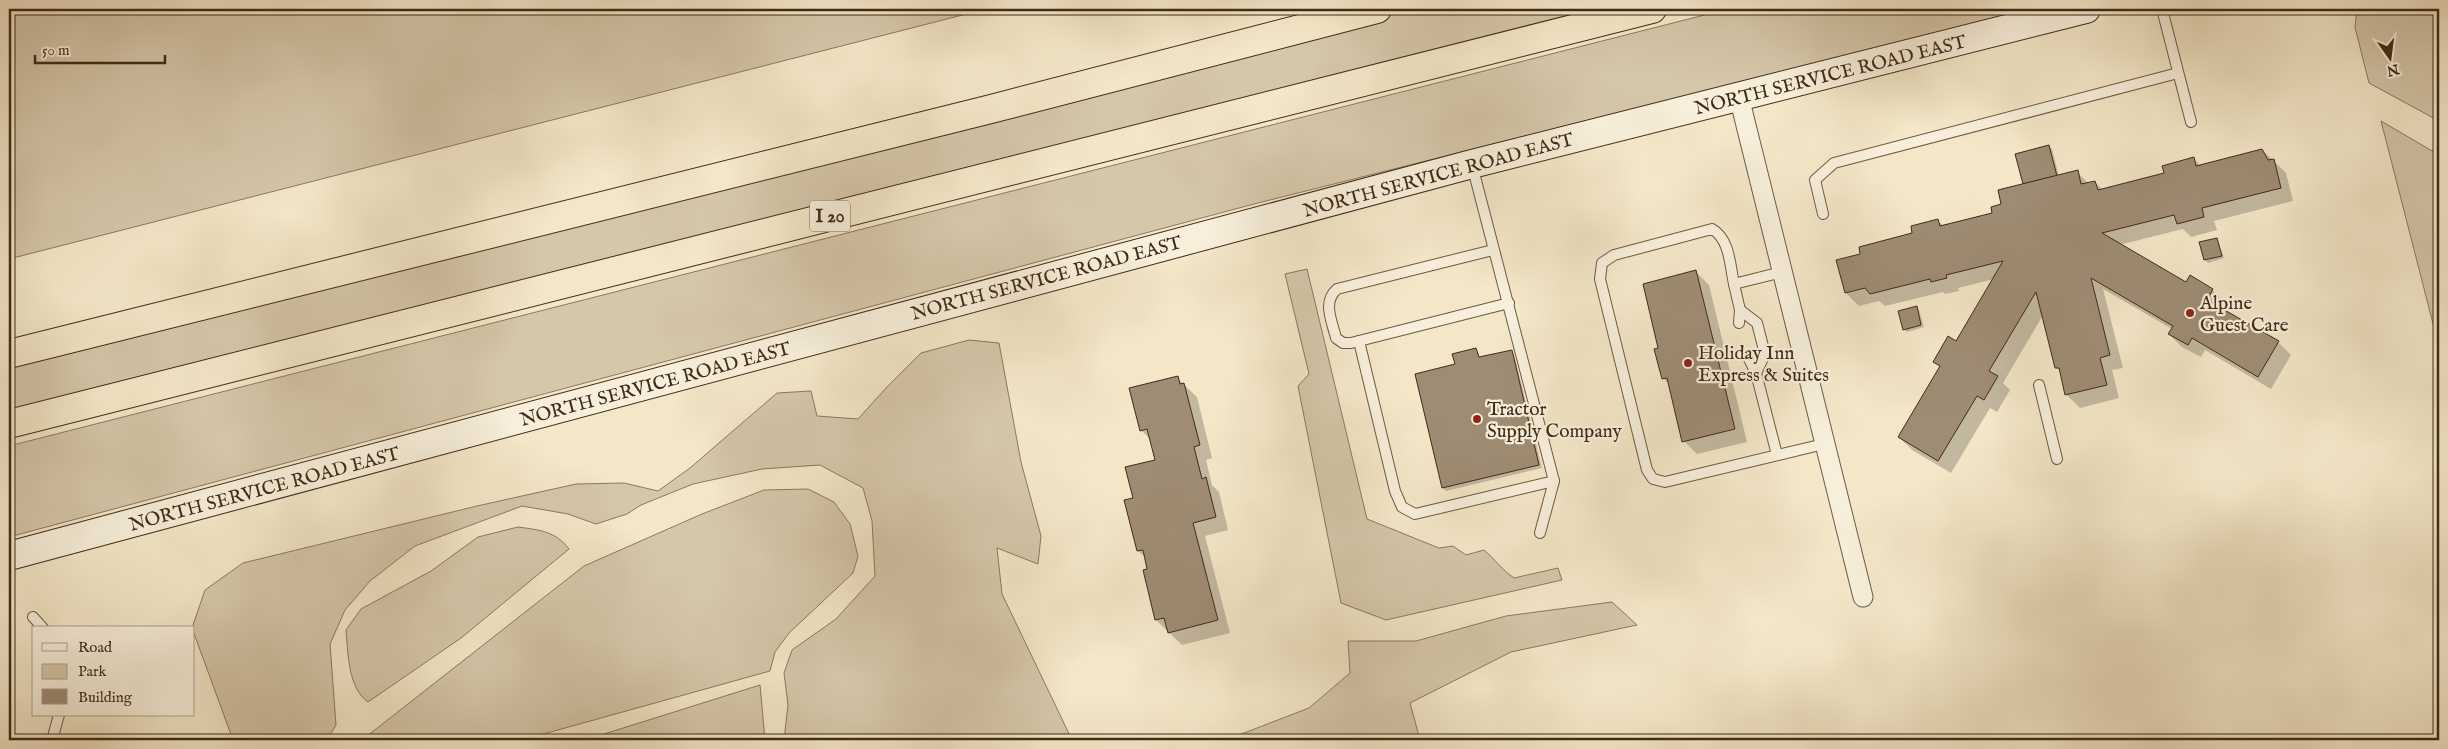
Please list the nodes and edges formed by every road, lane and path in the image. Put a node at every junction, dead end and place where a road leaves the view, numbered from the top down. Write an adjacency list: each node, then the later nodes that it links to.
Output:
1 (1377, 9): 17 (highway)
2 (1652, 9): 21 (highway, I 20)
3 (2086, 9): 6 (street, NORTH SERVICE ROAD EAST)
4 (2162, 9): 5 (lane)
5 (2178, 73): 7 (lane); 9 (lane)
6 (1739, 97): 8 (street, NORTH SERVICE ROAD EAST); 11 (street)
7 (2191, 122)
8 (1472, 164): 10 (lane); 27 (street, NORTH SERVICE ROAD EAST)
9 (1823, 214)
10 (1493, 250): 13 (lane); 16 (lane)
11 (1782, 272): 12 (lane); 22 (street)
12 (1734, 284): 14 (lane); 23 (lane)
13 (1509, 303): 16 (lane); 25 (lane)
14 (1740, 310): 15 (lane); 19 (lane)
15 (1739, 323)
16 (1359, 341): 25 (lane)
17 (9, 354)
18 (1747, 355): 19 (lane)
19 (1756, 372): 23 (lane)
20 (2039, 385): 24 (lane)
21 (9, 424)
22 (1824, 444): 23 (lane); 28 (street)
23 (1777, 455)
24 (2057, 459)
25 (1554, 481): 26 (lane)
26 (1540, 533)
27 (9, 556)
28 (1863, 597)
29 (33, 617): 30 (lane)
30 (41, 626)
31 (59, 716): 32 (lane)
32 (52, 740)

